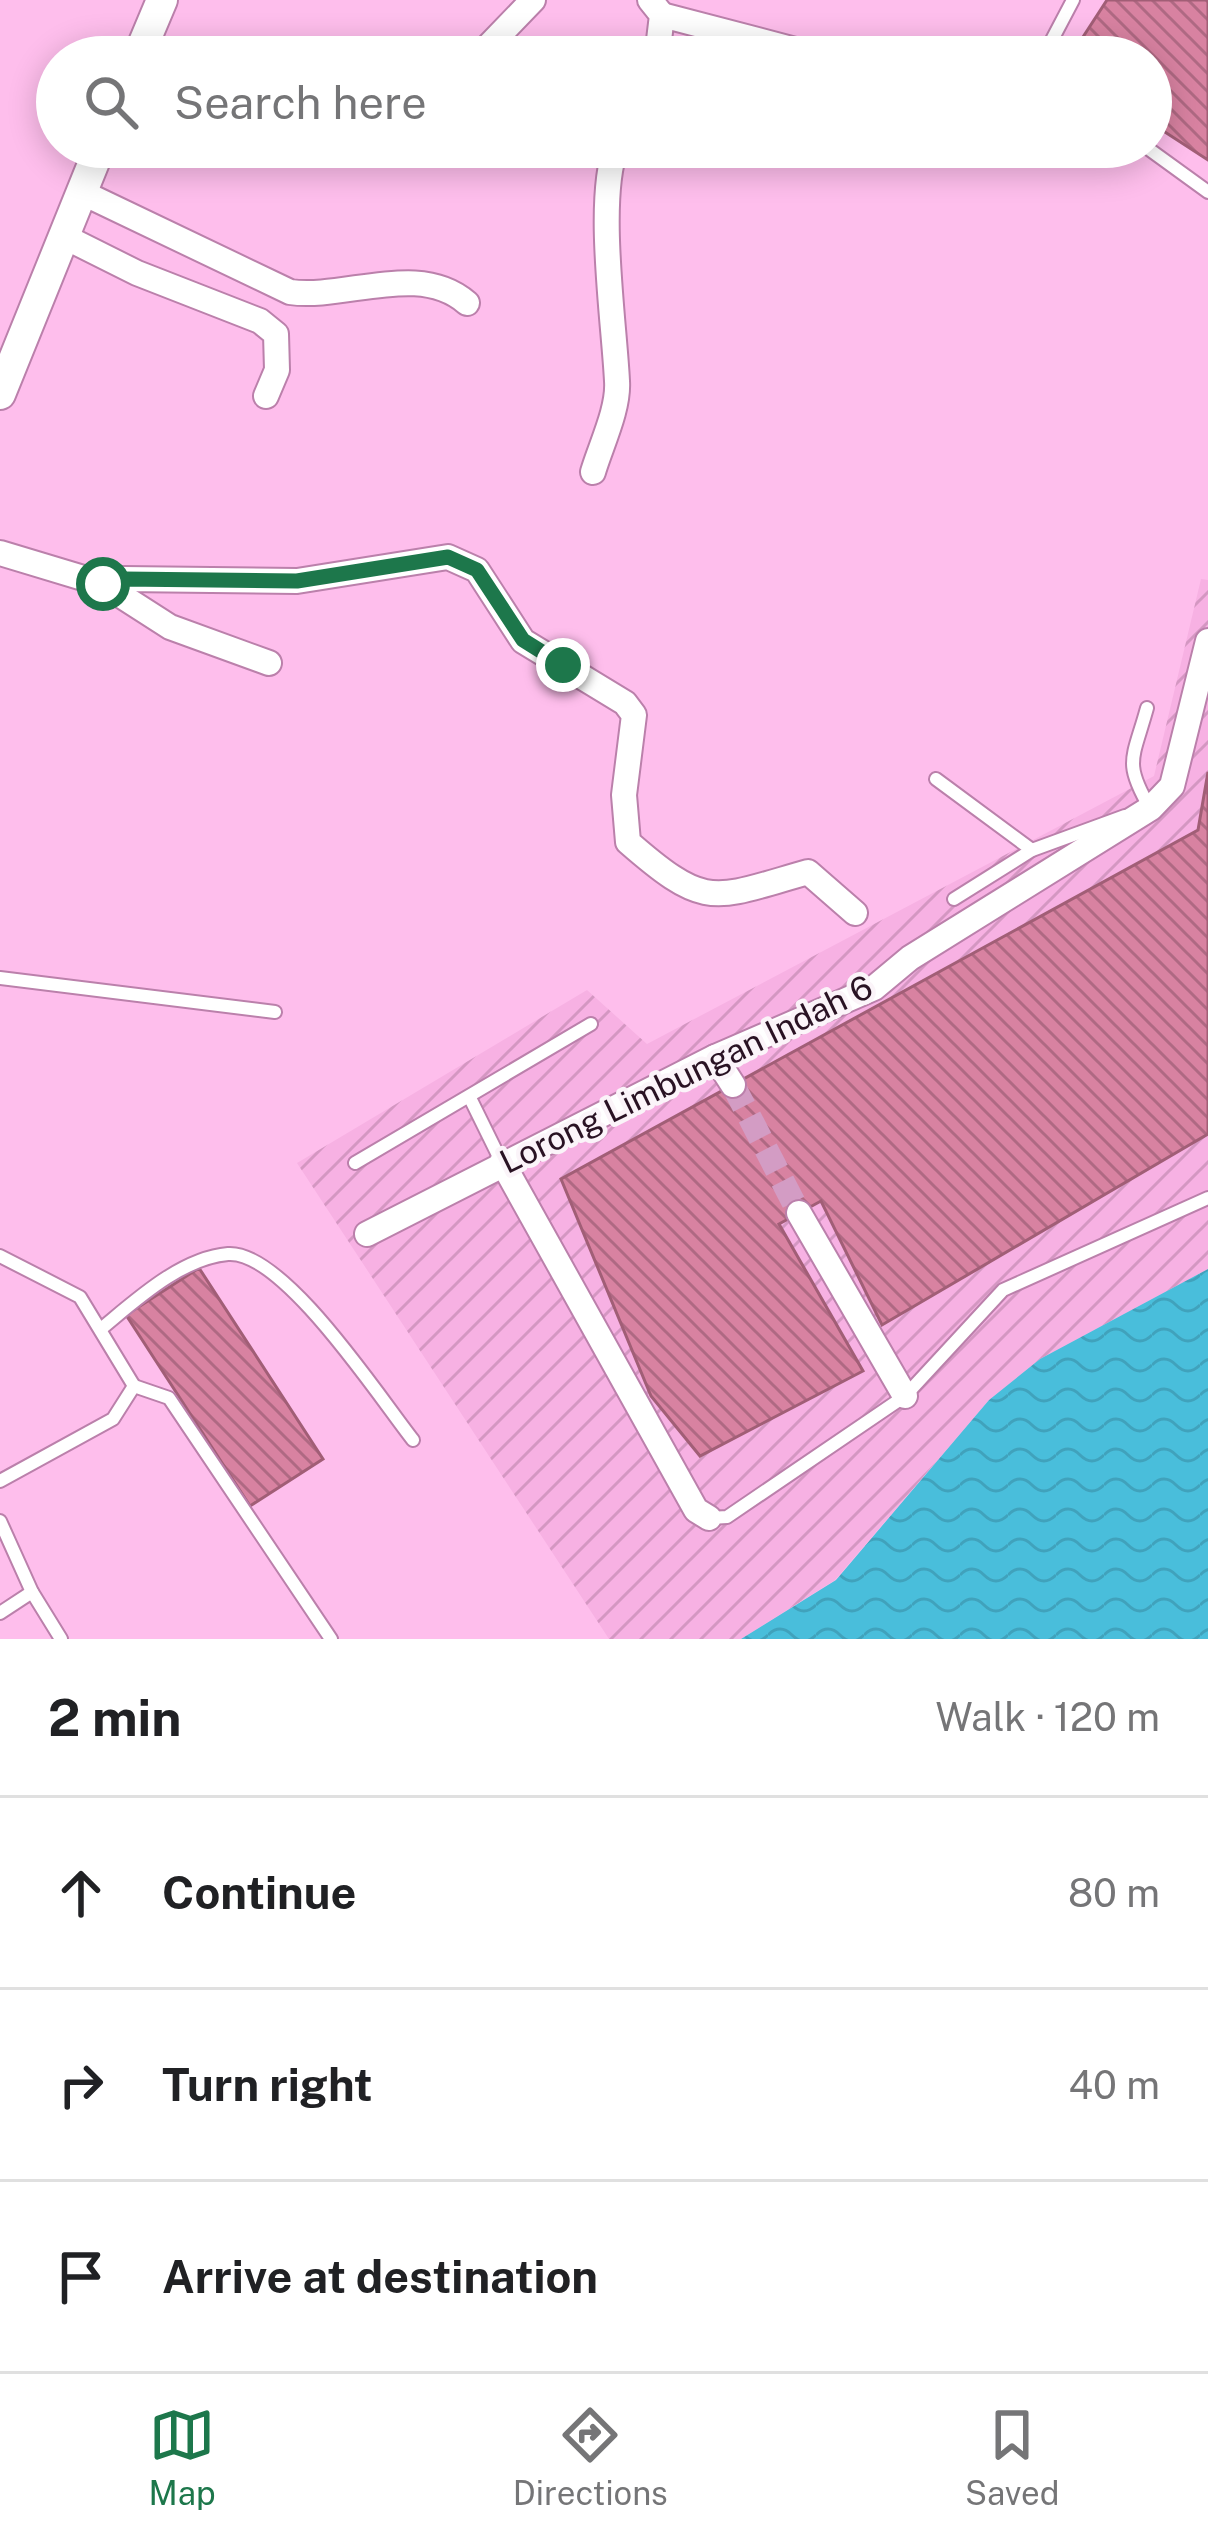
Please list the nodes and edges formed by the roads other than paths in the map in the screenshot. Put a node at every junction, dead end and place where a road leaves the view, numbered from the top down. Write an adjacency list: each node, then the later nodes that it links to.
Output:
1 (163, 0): 5 (street)
2 (533, 0): 6 (street)
3 (1072, 0): 8 (lane)
4 (656, 8): 7 (street)
5 (147, 36)
6 (498, 36)
7 (751, 36)
8 (1054, 36)
9 (1172, 166): 13 (lane)
10 (92, 168): 12 (street)
11 (608, 168): 18 (street)
12 (82, 192): 14 (street); 15 (street)
13 (1208, 192)
14 (63, 236): 16 (street); 17 (street)
15 (467, 303)
16 (0, 394)
17 (266, 396)
18 (593, 472)
19 (0, 553): 20 (street)
20 (103, 584): 22 (street); 28 (street)
21 (1208, 641): 25 (street, Lorong Limbungan Indah 6)
22 (269, 663)
23 (1148, 708): 25 (lane)
24 (936, 779): 26 (lane)
25 (1151, 808): 26 (lane); 32 (street, Lorong Limbungan Indah 6)
26 (1032, 850): 27 (lane)
27 (954, 899)
28 (856, 913)
29 (0, 978): 30 (lane)
30 (275, 1012)
31 (591, 1024): 34 (lane)
32 (715, 1057): 33 (street); 35 (street, Lorong Limbungan Indah 6)
33 (733, 1085)
34 (470, 1098): 35 (lane); 36 (lane)
35 (502, 1162): 39 (street, Lorong Limbungan Indah 6); 46 (street)
36 (355, 1163)
37 (1208, 1198): 43 (lane)
38 (799, 1213): 43 (street)
39 (367, 1234)
40 (0, 1256): 41 (lane)
41 (101, 1328): 42 (lane); 44 (lane)
42 (134, 1386): 45 (lane); 51 (lane)
43 (904, 1396): 46 (lane)
44 (413, 1440)
45 (0, 1481)
46 (709, 1518)
47 (0, 1521): 48 (lane)
48 (32, 1592): 49 (lane); 50 (lane)
49 (0, 1613)
50 (61, 1639)
51 (331, 1639)

